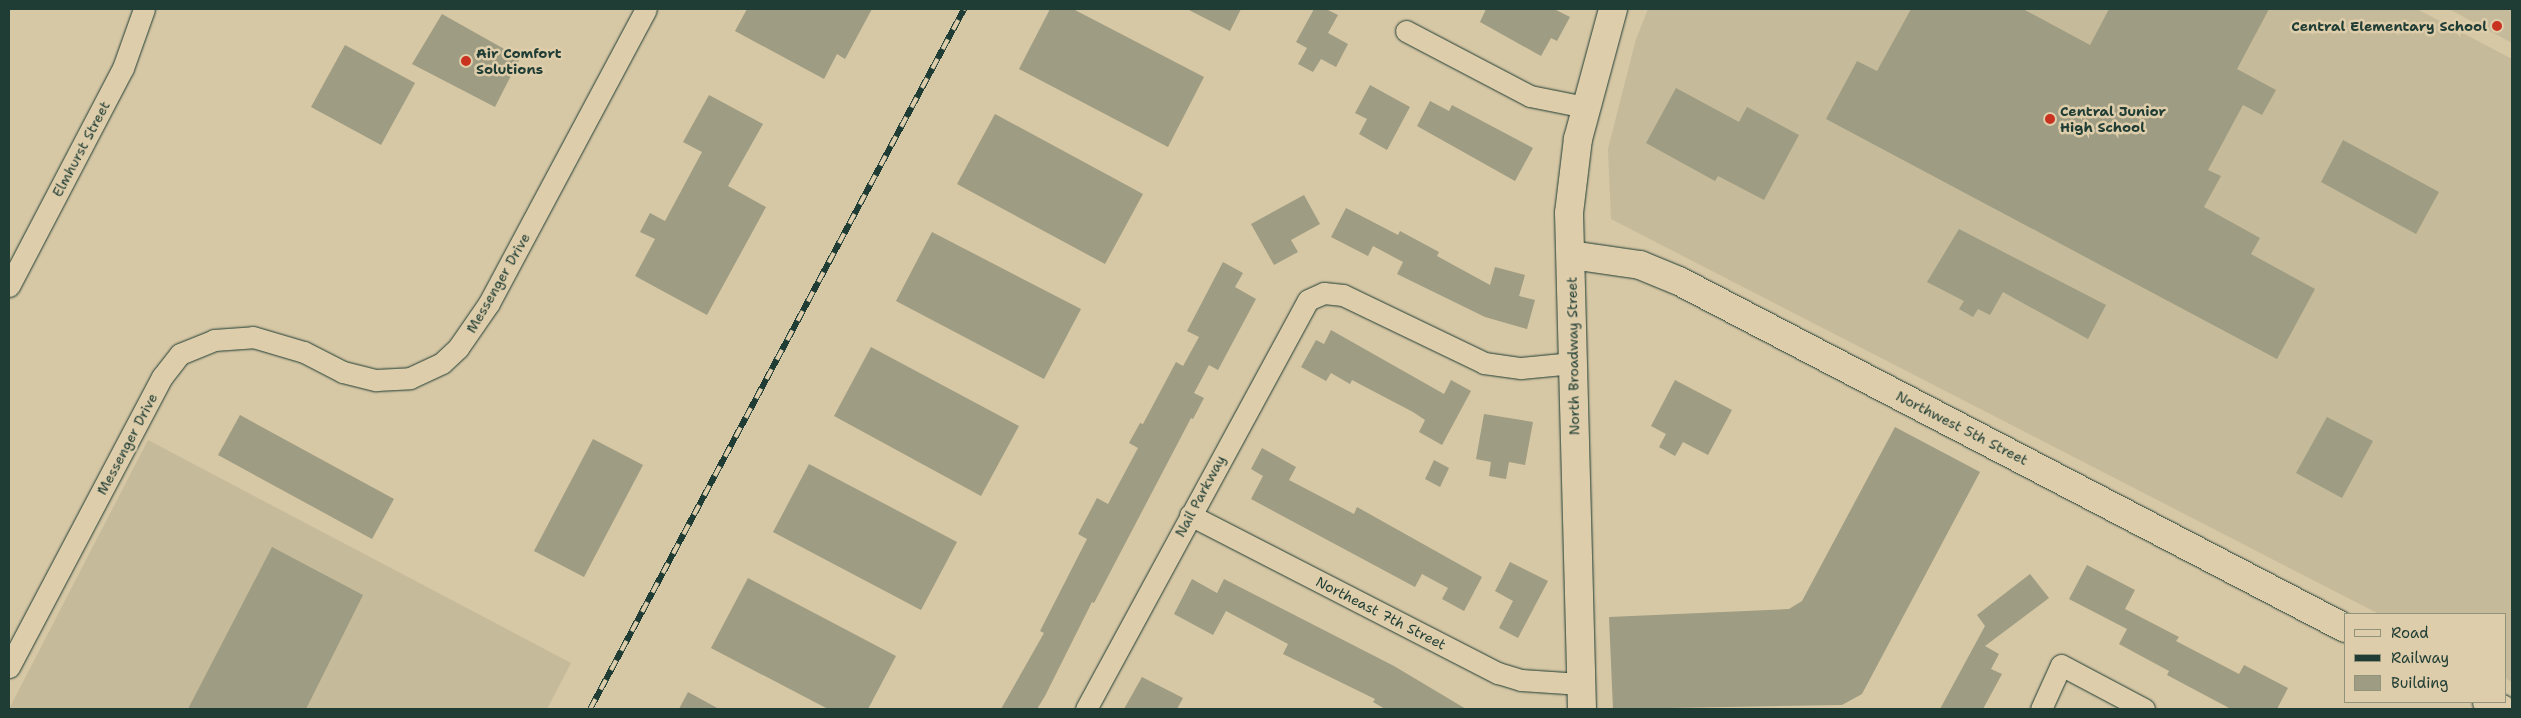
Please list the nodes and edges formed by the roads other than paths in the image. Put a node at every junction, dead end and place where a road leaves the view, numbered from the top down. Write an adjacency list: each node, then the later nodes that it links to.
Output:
1 (144, 9): 7 (street, Elmhurst Street)
2 (646, 9): 11 (street, Messenger Drive)
3 (1613, 9): 5 (street, North Broadway Street)
4 (1406, 31): 5 (street)
5 (1585, 107): 6 (street, North Broadway Street)
6 (1571, 255): 8 (street, North Broadway Street); 10 (street, Northwest 5th Street)
7 (9, 286)
8 (1573, 363): 9 (street, Nail Parkway); 12 (street, North Broadway Street)
9 (1190, 515): 12 (street, Northeast 7th Street); 14 (street, Nail Parkway)
10 (2344, 627)
11 (9, 667)
12 (1582, 697)
13 (2490, 703): 17 (street)
14 (1086, 709)
15 (2040, 709): 16 (street)
16 (2144, 709)
17 (2502, 709)

